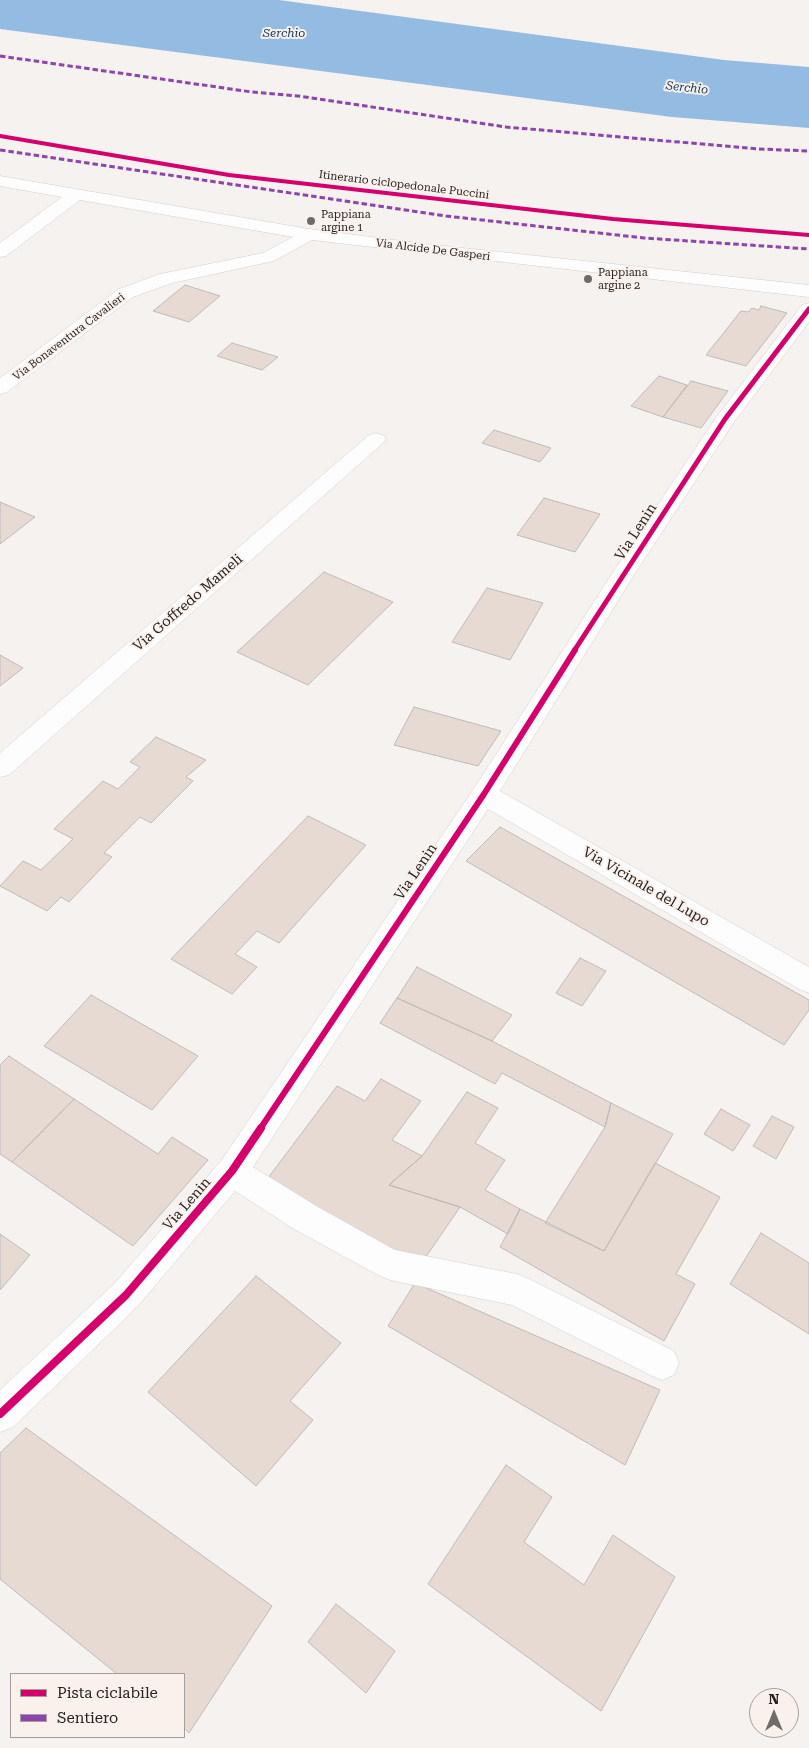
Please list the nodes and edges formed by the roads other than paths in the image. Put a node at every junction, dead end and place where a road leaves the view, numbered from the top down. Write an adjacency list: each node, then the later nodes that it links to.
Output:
1 (0, 181): 2 (street, Via Alcide De Gasperi)
2 (77, 194): 3 (street, Via Alcide De Gasperi); 4 (street)
3 (309, 234): 5 (street, Via Alcide De Gasperi); 7 (street, Via Bonaventura Cavalieri)
4 (0, 252)
5 (809, 291)
6 (809, 309): 10 (street, Via Lenin)
7 (0, 388)
8 (376, 439): 9 (street, Via Goffredo Mameli)
9 (0, 768)
10 (484, 794): 11 (street, Via Vicinale del Lupo); 12 (street, Via Lenin)
11 (809, 981)
12 (232, 1171): 13 (street); 14 (street, Via Lenin)
13 (662, 1363)
14 (0, 1414)

